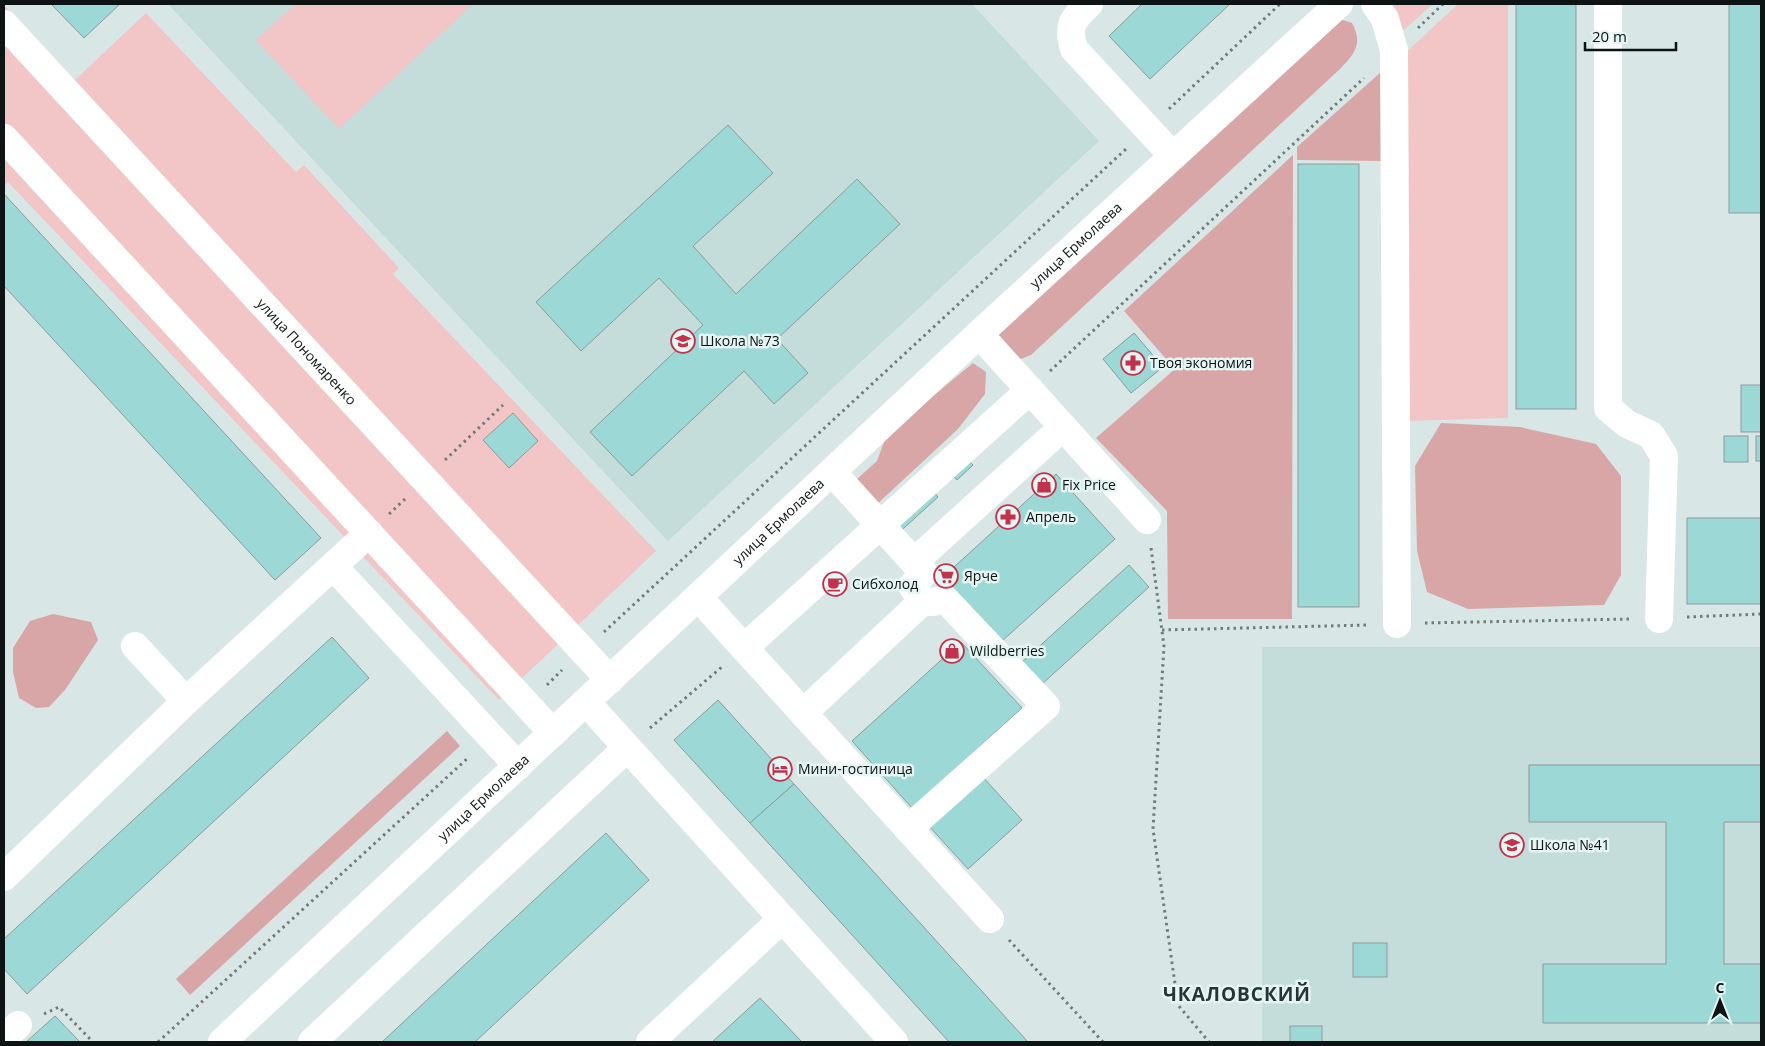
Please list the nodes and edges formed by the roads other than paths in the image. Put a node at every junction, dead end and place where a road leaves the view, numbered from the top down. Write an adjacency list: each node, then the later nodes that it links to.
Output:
1 (1089, 4): 7 (street)
2 (1339, 4): 7 (street, улица Ермолаева)
3 (1375, 4): 20 (street)
4 (1608, 4): 19 (street)
5 (4, 24): 23 (street, улица Пономаренко)
6 (4, 138): 14 (street)
7 (1173, 156): 8 (street, улица Ермолаева)
8 (979, 334): 9 (street); 11 (street, улица Ермолаева)
9 (1030, 390): 10 (street); 13 (street)
10 (1063, 427): 12 (street); 15 (street)
11 (832, 472): 13 (street); 17 (street, улица Ермолаева)
12 (1147, 520)
13 (880, 525): 15 (street); 22 (street)
14 (369, 533): 16 (street); 27 (street)
15 (914, 562): 18 (street)
16 (334, 566): 24 (street); 29 (street)
17 (698, 597): 22 (street); 23 (street, улица Ермолаева)
18 (923, 601): 26 (street); 30 (street)
19 (1658, 619)
20 (1397, 624)
21 (135, 646): 24 (street)
22 (744, 648): 26 (street)
23 (610, 680): 25 (street, улица Ермолаева)
24 (186, 701): 31 (street)
25 (586, 702): 27 (street, улица Ермолаева); 28 (street)
26 (803, 713): 30 (street)
27 (553, 733): 29 (street, улица Ермолаева)
28 (626, 748): 32 (street); 35 (street)
29 (518, 766): 34 (street, улица Ермолаева)
30 (908, 829): 33 (street)
31 (4, 877)
32 (782, 919): 36 (street); 37 (street)
33 (990, 919)
34 (222, 1042)
35 (312, 1042)
36 (650, 1042)
37 (894, 1042)

